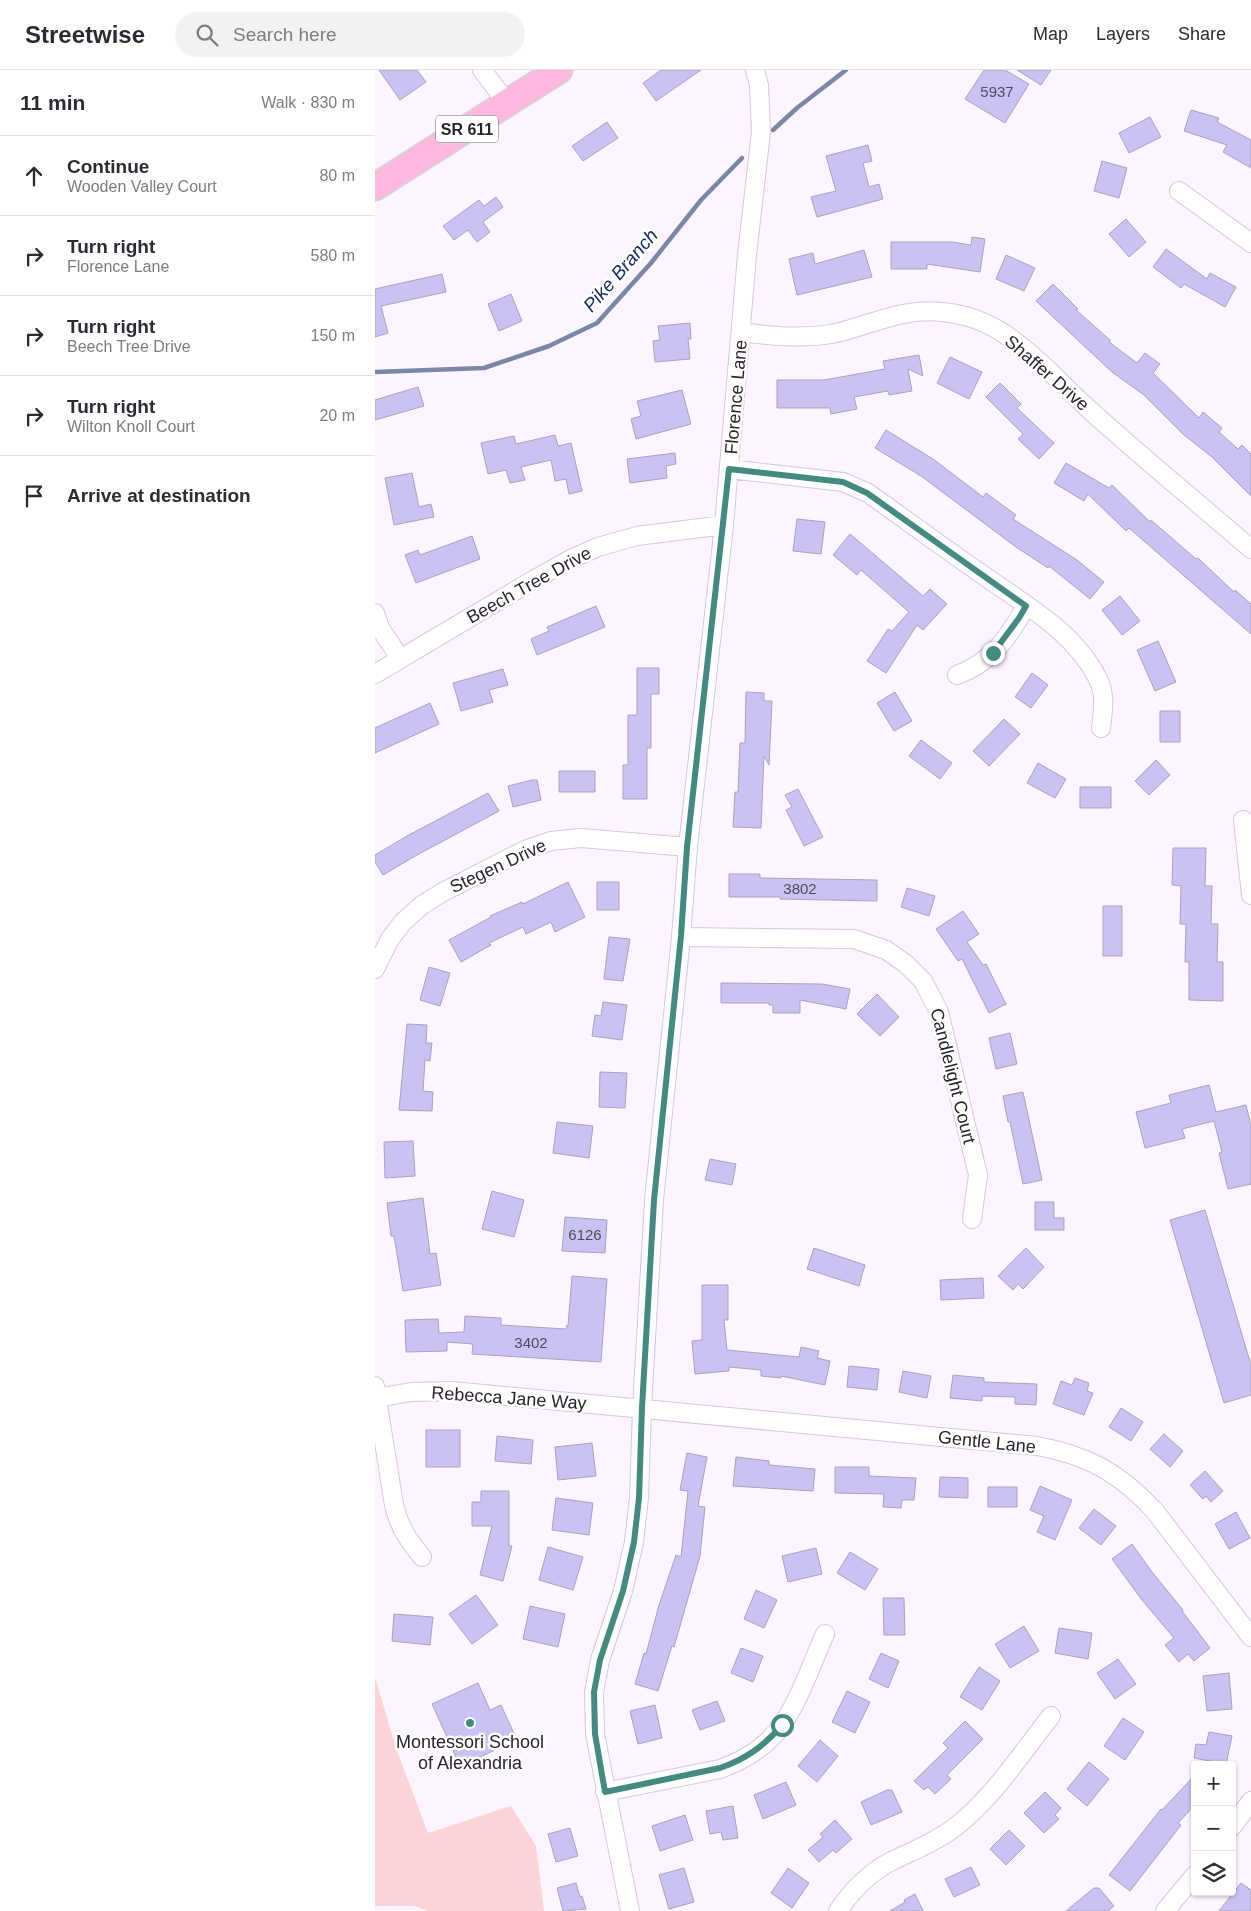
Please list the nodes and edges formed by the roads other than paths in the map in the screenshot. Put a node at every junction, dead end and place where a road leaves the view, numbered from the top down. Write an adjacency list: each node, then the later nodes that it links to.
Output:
1 (482, 70): 4 (street)
2 (559, 70): 4 (main road, SR 611)
3 (755, 70): 8 (street, Florence Lane)
4 (507, 104): 5 (main road, SR 611)
5 (375, 187)
6 (1179, 191): 7 (street)
7 (1251, 243)
8 (741, 332): 9 (street, Florence Lane); 11 (street, Shaffer Drive)
9 (729, 469): 10 (street, Florence Lane); 12 (street)
10 (724, 525): 14 (street, Beech Tree Drive); 19 (street, Florence Lane)
11 (1251, 548)
12 (1026, 606): 16 (street); 17 (street)
13 (375, 613): 14 (street)
14 (400, 658): 15 (street, Beech Tree Drive)
15 (375, 674)
16 (957, 675)
17 (1101, 728)
18 (1243, 820): 20 (street)
19 (687, 847): 21 (street, Florence Lane); 22 (street, Stegen Drive)
20 (1251, 895)
21 (681, 936): 23 (street, Candlelight Court); 25 (street, Florence Lane)
22 (375, 969)
23 (972, 1218)
24 (376, 1392): 25 (street, Rebecca Jane Way); 26 (street)
25 (642, 1408): 28 (street, Gentle Lane); 30 (street, Florence Lane)
26 (422, 1557)
27 (825, 1634): 30 (street)
28 (1251, 1636)
29 (1051, 1716): 35 (street)
30 (605, 1792): 34 (street, Florence Lane)
31 (1251, 1801): 32 (street)
32 (1236, 1822)
33 (1191, 1880): 36 (street)
34 (630, 1911)
35 (838, 1911)
36 (1165, 1911)

